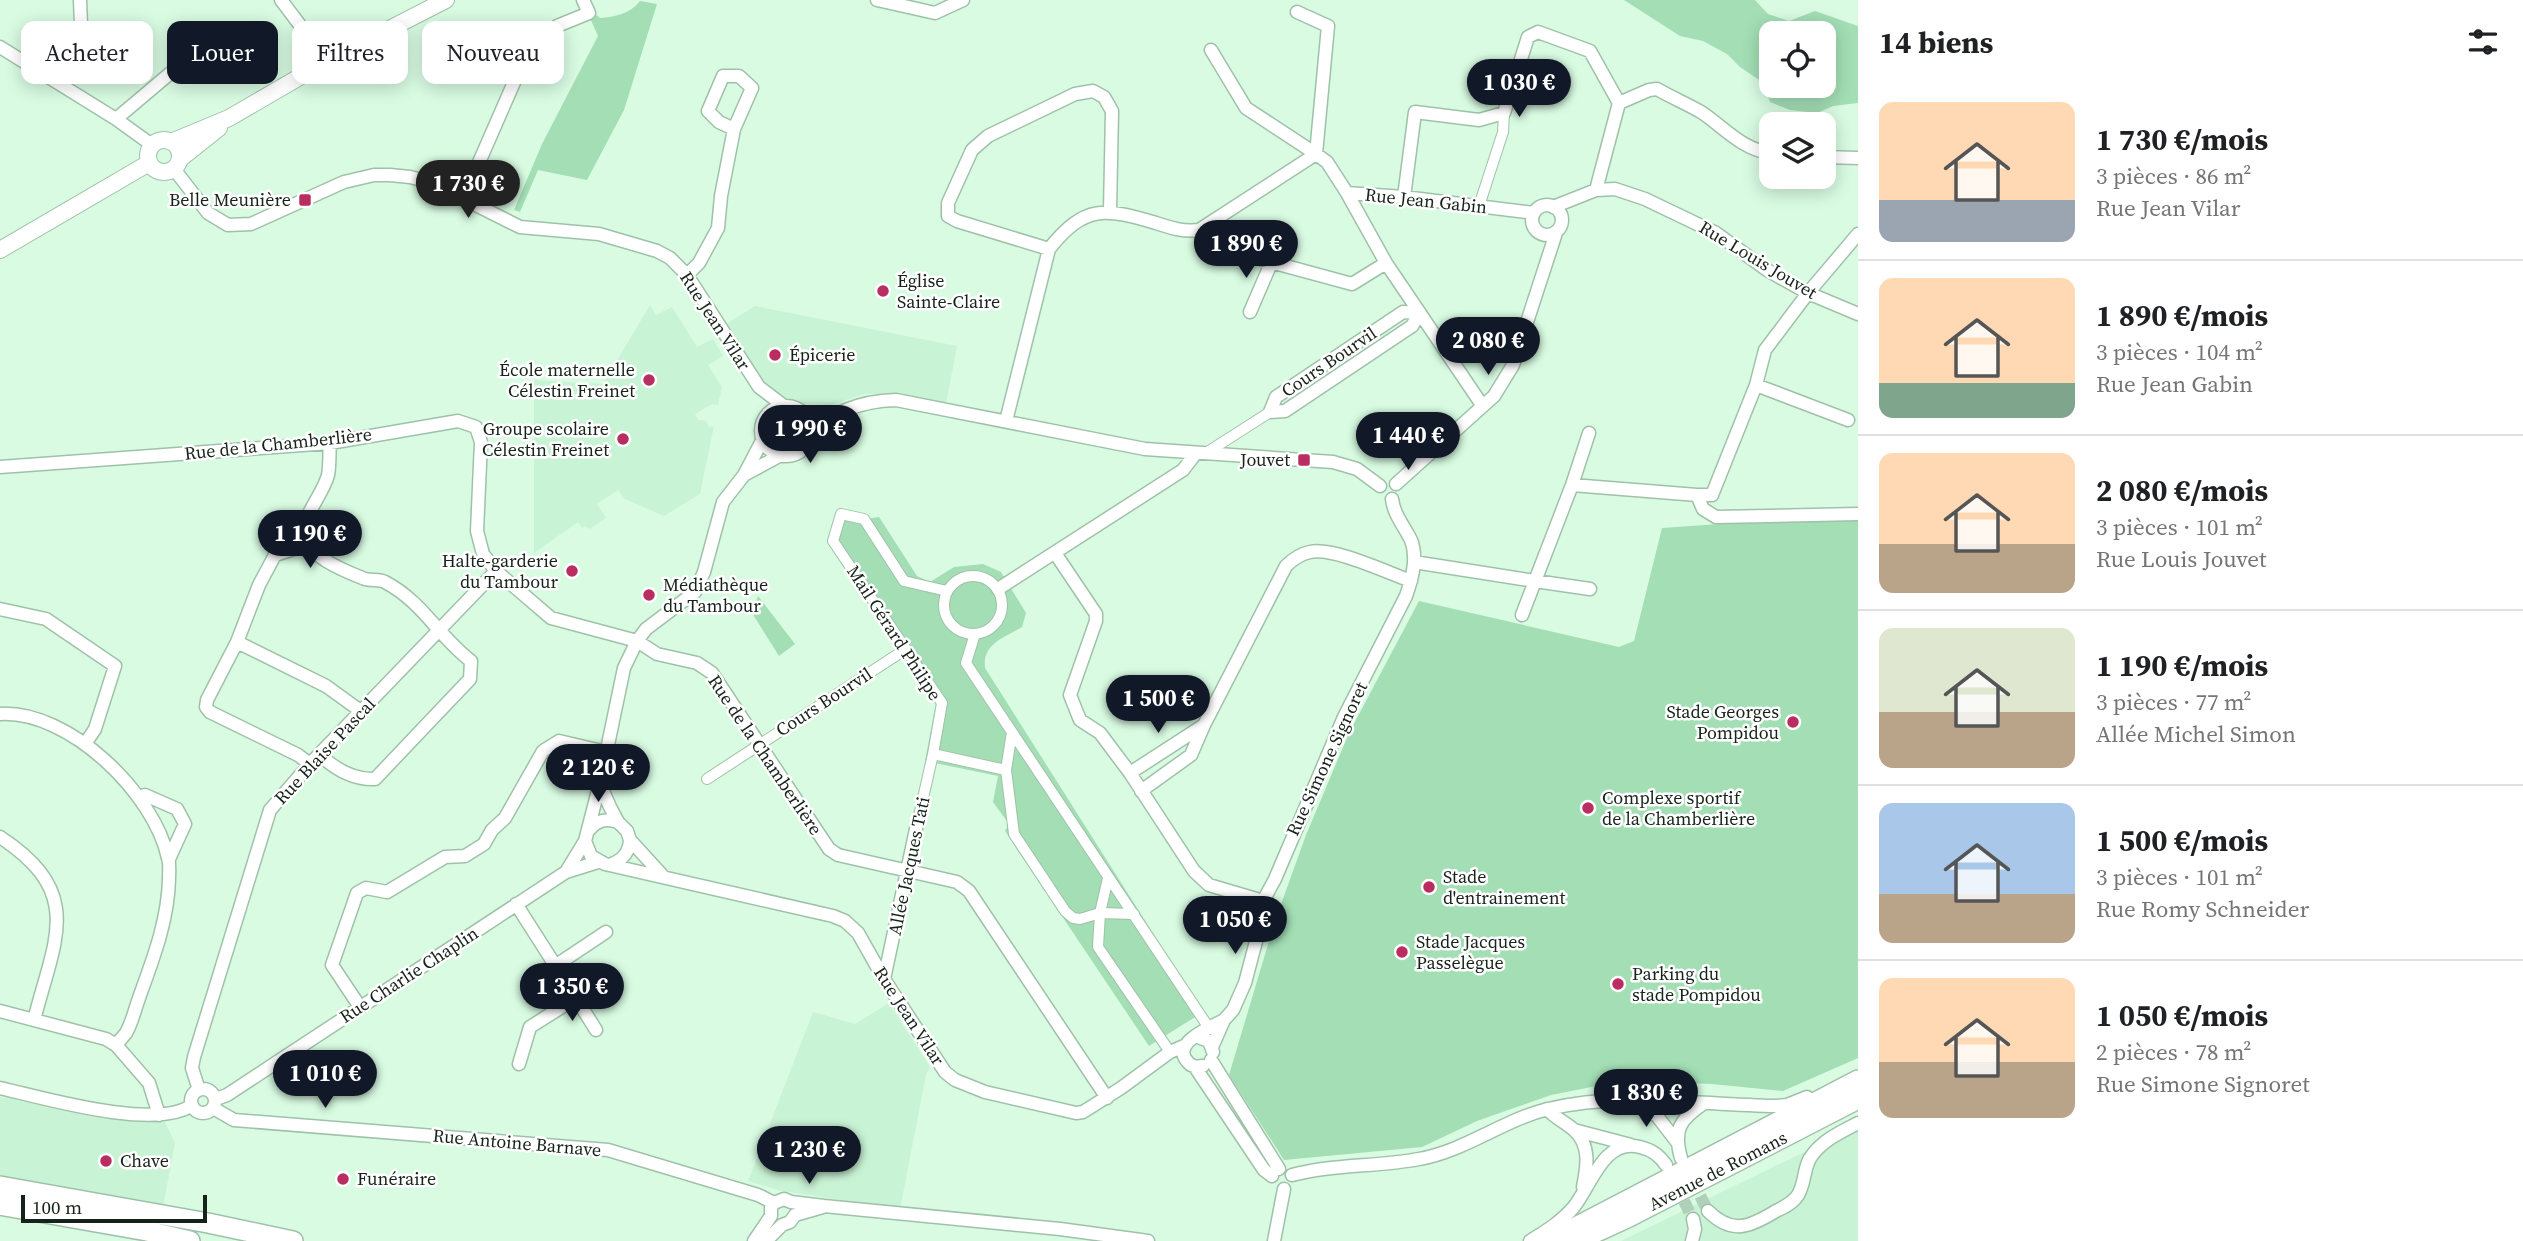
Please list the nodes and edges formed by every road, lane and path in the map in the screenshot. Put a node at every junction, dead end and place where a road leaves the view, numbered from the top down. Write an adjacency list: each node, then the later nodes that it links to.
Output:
1 (80, 0): 8 (street)
2 (281, 0): 9 (street)
3 (446, 0): 10 (street)
4 (583, 0): 33 (street)
5 (877, 0): 6 (street)
6 (963, 0)
7 (1297, 12): 25 (street)
8 (81, 21)
9 (297, 21)
10 (405, 21)
11 (0, 47): 13 (street)
12 (1211, 50): 25 (street, Rue Jean Gabin)
13 (21, 60)
14 (167, 76): 20 (street)
15 (292, 81): 19 (street)
16 (60, 84): 20 (street)
17 (1619, 103): 18 (street); 24 (street); 30 (street)
18 (1504, 113): 32 (street); 34 (street)
19 (229, 118): 22 (street); 29 (street)
20 (116, 119): 23 (street)
21 (734, 129): 45 (street)
22 (171, 142): 23 (street); 29 (street)
23 (152, 145): 28 (street)
24 (1759, 151)
25 (1316, 154): 31 (street, Rue Jean Gabin); 38 (street)
26 (1836, 158): 27 (street)
27 (1858, 159)
28 (149, 163): 29 (street); 42 (street)
29 (177, 164): 33 (street, Rue Jean Vilar)
30 (1596, 190): 36 (street); 46 (street, Rue Louis Jouvet)
31 (1347, 193): 32 (street, Rue Jean Gabin); 44 (street)
32 (1404, 197): 34 (street, Rue Jean Gabin)
33 (463, 199): 45 (street, Rue Jean Vilar)
34 (1479, 206): 37 (street, Rue Jean Gabin)
35 (1110, 211): 38 (street); 41 (street); 41 (street)
36 (1558, 212): 37 (street); 39 (street)
37 (1534, 213): 39 (street)
38 (1199, 230): 43 (street)
39 (1552, 234): 52 (street)
40 (1858, 234): 46 (street)
41 (1049, 249): 59 (street)
42 (0, 250)
43 (1272, 261): 44 (street); 47 (street)
44 (1385, 263): 48 (street)
45 (687, 275): 51 (street, Rue Jean Vilar)
46 (1808, 293): 49 (street, Rue Louis Jouvet); 50 (street)
47 (1250, 312)
48 (1420, 313): 52 (street); 55 (street, Cours Bourvil)
49 (1858, 314)
50 (1756, 384): 58 (street); 71 (street)
51 (759, 387): 53 (street, Rue Jean Vilar); 57 (street, Rue Jean Vilar)
52 (1482, 405): 68 (street)
53 (784, 406): 54 (street); 57 (street)
54 (802, 412): 56 (street); 61 (street)
55 (1270, 412): 64 (street, Cours Bourvil)
56 (833, 415): 59 (street); 61 (street)
57 (765, 418): 62 (street)
58 (1848, 420)
59 (1006, 421): 64 (street)
60 (1589, 433): 69 (street)
61 (811, 435): 65 (street)
62 (763, 439): 65 (street); 67 (street)
63 (330, 443): 66 (street, Rue de la Chamberlière); 74 (street); 77 (street, Rue de la Chamberlière)
64 (1201, 453): 70 (street); 75 (street, Cours Bourvil)
65 (781, 455): 67 (street)
66 (0, 467)
67 (744, 475): 87 (street)
68 (1396, 484): 70 (street); 72 (street)
69 (1572, 485): 71 (street); 79 (street)
70 (1380, 486): 72 (street)
71 (1698, 495): 73 (street)
72 (1392, 499): 76 (street, Rue Simone Signoret)
73 (1858, 514)
74 (306, 545): 85 (street); 88 (street)
75 (1055, 553): 80 (street, Cours Bourvil); 100 (street)
76 (1414, 562): 78 (street, Rue Simone Signoret); 79 (street)
77 (496, 572): 85 (street, Rue Blaise Pascal); 87 (street, Rue de la Chamberlière)
78 (1411, 581): 92 (street); 117 (street, Rue Simone Signoret)
79 (1535, 581): 81 (street); 84 (street)
80 (998, 589): 82 (street); 86 (street)
81 (1590, 589)
82 (947, 591): 86 (street); 89 (street, Mail Gérard Philipe)
83 (0, 609): 94 (street)
84 (1522, 615)
85 (442, 630): 90 (street, Rue Blaise Pascal); 98 (street)
86 (975, 634): 93 (street)
87 (637, 641): 95 (street, Rue de la Chamberlière); 96 (street)
88 (237, 642): 90 (street); 98 (street)
89 (906, 649): 95 (street, Cours Bourvil); 97 (street, Mail Gérard Philipe)
90 (362, 712): 98 (street, Rue Blaise Pascal)
91 (0, 713): 94 (street)
92 (1204, 725): 100 (street); 103 (street)
93 (1012, 732): 99 (street); 116 (street)
94 (85, 744): 104 (street)
95 (760, 744): 101 (street, Cours Bourvil); 113 (street, Rue de la Chamberlière)
96 (606, 752): 102 (street); 125 (street)
97 (933, 754): 99 (street); 106 (street, Allée Jacques Tati)
98 (315, 760): 142 (street, Rue Blaise Pascal)
99 (1006, 770): 119 (street)
100 (1130, 774): 103 (street)
101 (707, 779)
102 (600, 783): 105 (street); 107 (street)
103 (1141, 791): 117 (street)
104 (139, 797): 110 (street); 110 (street)
105 (618, 822): 107 (street); 109 (street)
106 (916, 829): 113 (street, Allée Jacques Tati)
107 (587, 835): 111 (street); 114 (street, Rue Charlie Chaplin)
108 (0, 837): 127 (street)
109 (630, 840): 112 (street); 115 (street)
110 (169, 859): 132 (street)
111 (598, 862): 112 (street, Rue Jean Vilar); 114 (street, Rue Charlie Chaplin)
112 (612, 864): 115 (street, Rue Jean Vilar)
113 (908, 871): 123 (street, Allée Jacques Tati); 143 (street, Rue de la Chamberlière)
114 (566, 872): 118 (street, Rue Charlie Chaplin)
115 (662, 875): 123 (street, Rue Jean Vilar)
116 (1108, 878): 119 (street); 120 (street)
117 (1263, 901): 128 (street, Rue Simone Signoret)
118 (516, 904): 122 (street); 125 (street, Rue Charlie Chaplin)
119 (1100, 913): 120 (street); 134 (street)
120 (1134, 914): 129 (street)
121 (606, 932): 122 (street)
122 (555, 966): 124 (street)
123 (884, 979): 143 (street, Rue Jean Vilar)
124 (576, 998): 130 (street); 137 (street)
125 (360, 1007): 146 (street, Rue Charlie Chaplin)
126 (0, 1011): 127 (street)
127 (34, 1020): 132 (street)
128 (1224, 1020): 129 (street); 135 (street, Rue Simone Signoret)
129 (1209, 1028): 131 (street)
130 (596, 1030)
131 (1198, 1037): 133 (street); 135 (street)
132 (116, 1045): 150 (street)
133 (1184, 1046): 134 (street, Rue Jean Vilar); 138 (street)
134 (1170, 1052): 136 (street, Rue Jean Vilar)
135 (1211, 1053): 138 (street); 157 (street)
136 (1159, 1061): 138 (street); 143 (street, Rue Jean Vilar)
137 (519, 1064)
138 (1191, 1065): 157 (street)
139 (1858, 1074): 147 (street)
140 (1858, 1080): 175 (main road, Avenue de Romans)
141 (0, 1088): 150 (street)
142 (199, 1090): 146 (street); 148 (street)
143 (1107, 1097)
144 (1858, 1099): 176 (main road, Avenue de Romans)
145 (1627, 1102): 147 (street); 149 (street); 153 (street)
146 (214, 1104): 148 (street); 163 (street, Rue Antoine Barnave)
147 (1703, 1104): 153 (street)
148 (192, 1105): 150 (street)
149 (1547, 1109): 152 (street); 158 (street)
150 (159, 1115)
151 (1858, 1123): 165 (street)
152 (1574, 1130): 154 (street); 161 (street)
153 (1676, 1142): 155 (street)
154 (1632, 1145): 156 (street); 161 (street)
155 (1681, 1158)
156 (1666, 1165)
157 (1276, 1172): 158 (street); 160 (street)
158 (1292, 1175): 160 (street)
159 (0, 1186): 169 (main road)
160 (1283, 1189): 173 (street)
161 (1580, 1197): 174 (street)
162 (0, 1205): 168 (main road)
163 (772, 1209): 164 (street); 167 (street); 170 (street)
164 (793, 1209): 167 (street); 172 (street)
165 (1708, 1212)
166 (1693, 1219): 177 (street)
167 (782, 1225): 171 (street)
168 (190, 1241)
169 (293, 1241)
170 (754, 1241)
171 (766, 1241)
172 (1148, 1241)
173 (1274, 1241)
174 (1530, 1241)
175 (1549, 1241)
176 (1577, 1241)
177 (1692, 1241)

